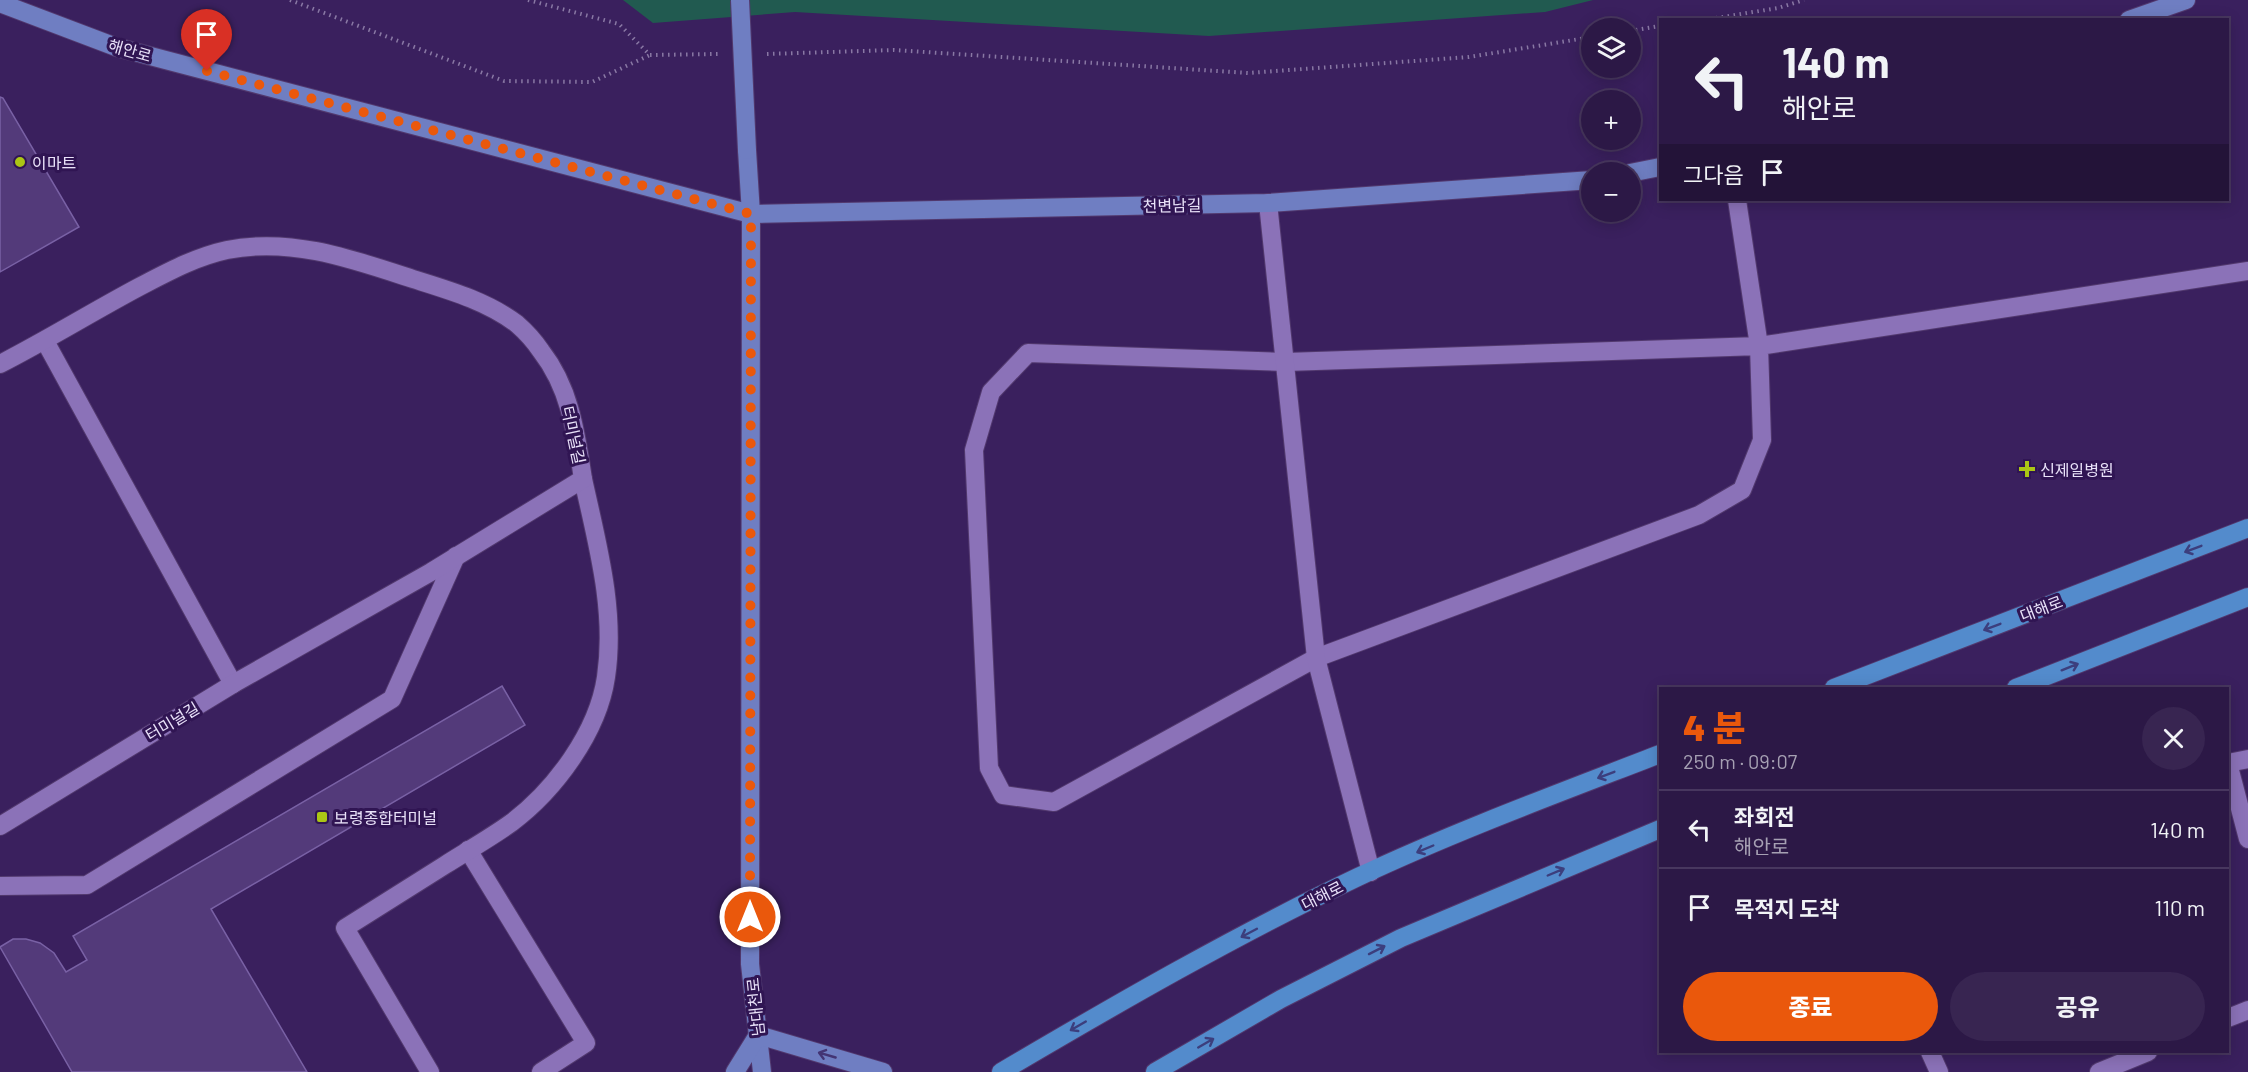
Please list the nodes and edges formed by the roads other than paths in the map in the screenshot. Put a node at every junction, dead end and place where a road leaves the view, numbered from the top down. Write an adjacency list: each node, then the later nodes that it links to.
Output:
1 (740, 0): 10 (main road, 남대천로, bridge)
2 (2186, 0): 4 (main road)
3 (0, 3): 10 (main road, 해안로)
4 (2135, 18)
5 (1659, 167): 6 (main road)
6 (1641, 171)
7 (1581, 181): 9 (main road, 천변남길)
8 (1737, 201): 13 (street)
9 (1268, 203): 10 (main road, 천변남길); 14 (street)
10 (751, 214): 36 (main road, 남대천로)
11 (2248, 271): 13 (street)
12 (45, 341): 15 (street, 터미널길); 16 (street, 터미널길); 21 (street)
13 (1759, 346): 14 (street); 20 (street)
14 (1286, 362): 20 (street); 20 (street)
15 (0, 364)
16 (583, 479): 18 (street, 터미널길); 31 (street)
17 (2248, 528): 22 (main road, 대해로, one-way to 22)
18 (456, 556): 21 (street, 터미널길); 33 (street)
19 (2248, 597): 23 (main road, one-way to 19)
20 (1316, 658): 32 (street)
21 (233, 684): 28 (street, 터미널길)
22 (1837, 687)
23 (2019, 687)
24 (1659, 754): 32 (main road, 대해로, one-way to 32)
25 (2248, 759): 26 (street)
26 (2229, 763)
27 (2229, 767): 30 (street)
28 (0, 826)
29 (1659, 829): 45 (main road, one-way to 29)
30 (2248, 839)
31 (468, 850): 39 (street); 40 (street)
32 (1371, 872): 44 (main road, 대해로, one-way to 44)
33 (0, 886)
34 (2248, 1010): 35 (street)
35 (2229, 1018)
36 (758, 1035): 41 (main road); 42 (main road, 남대천로); 43 (main road, one-way to 36)
37 (1930, 1053): 46 (street)
38 (2146, 1053): 47 (street)
39 (430, 1072)
40 (541, 1072)
41 (735, 1072)
42 (762, 1072)
43 (883, 1072)
44 (1001, 1072)
45 (1155, 1072)
46 (1939, 1072)
47 (2099, 1072)

